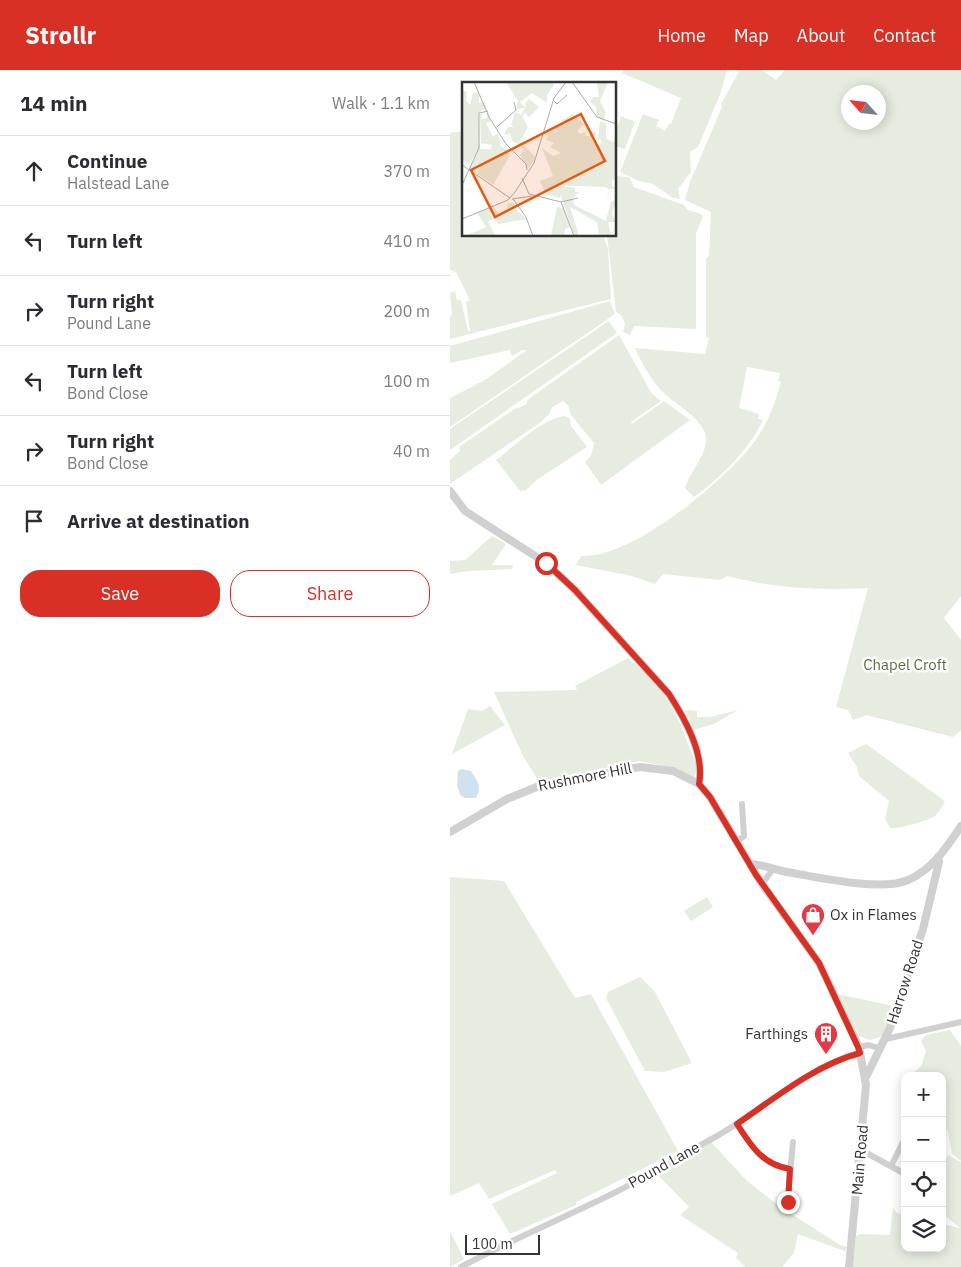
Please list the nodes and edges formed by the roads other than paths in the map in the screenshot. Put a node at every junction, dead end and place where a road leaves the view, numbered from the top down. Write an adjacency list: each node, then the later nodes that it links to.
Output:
1 (450, 491): 2 (street)
2 (699, 784): 5 (street, Rushmore Hill); 6 (street, Main Road)
3 (742, 804): 6 (street)
4 (961, 826): 7 (street)
5 (450, 832)
6 (737, 842): 8 (street, Main Road)
7 (938, 857): 9 (street); 11 (street, Harrow Road)
8 (750, 864): 10 (street); 12 (street, Main Road)
9 (926, 868): 10 (street); 11 (street)
10 (773, 869): 12 (street)
11 (936, 874): 14 (street, Harrow Road)
12 (762, 884): 16 (street, Main Road)
13 (961, 1022): 14 (street)
14 (886, 1039): 15 (street, Harrow Road)
15 (881, 1049): 16 (street); 17 (street, Harrow Road)
16 (859, 1050): 17 (street, Main Road); 18 (street, Pound Lane)
17 (866, 1077): 21 (street, Main Road)
18 (737, 1124): 23 (street); 26 (street, Pound Lane)
19 (794, 1145): 23 (street)
20 (901, 1146): 22 (street)
21 (861, 1150): 22 (street); 27 (street, Main Road)
22 (891, 1166): 24 (street)
23 (790, 1169): 25 (street)
24 (901, 1172)
25 (785, 1204)
26 (461, 1267)
27 (849, 1267)

